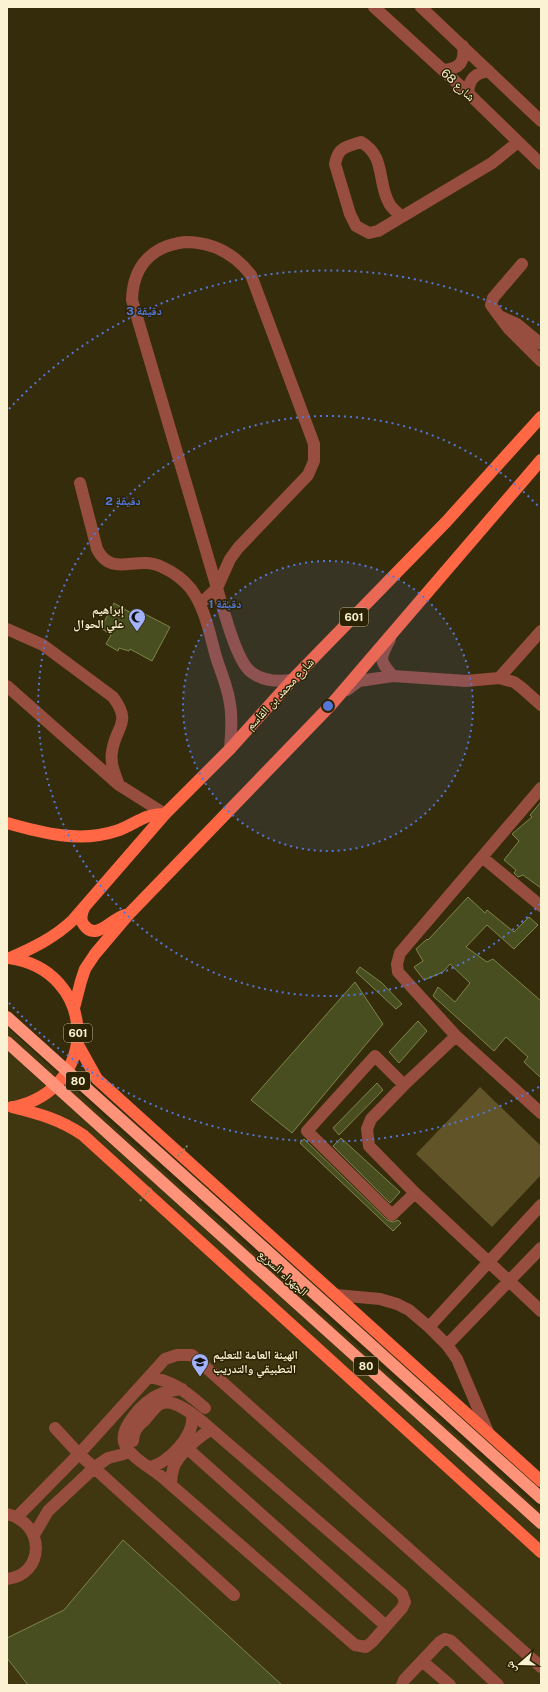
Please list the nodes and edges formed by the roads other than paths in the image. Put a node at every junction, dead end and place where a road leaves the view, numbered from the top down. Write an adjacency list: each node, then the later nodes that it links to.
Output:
1 (374, 7): 4 (street, شارع 68)
2 (421, 7): 3 (street)
3 (463, 46): 4 (street); 5 (street)
4 (443, 70): 6 (street, شارع 68)
5 (489, 71): 6 (street); 7 (street)
6 (468, 93): 8 (street, شارع 68)
7 (540, 119)
8 (518, 142): 9 (street, شارع 68); 10 (street)
9 (541, 164)
10 (402, 216): 10 (street)
11 (522, 264): 12 (street)
12 (499, 316): 13 (street); 14 (street)
13 (541, 344)
14 (541, 361)
15 (541, 417): 25 (main road, شارع محمد بن القاسم / 601)
16 (541, 460): 20 (main road, 601)
17 (80, 483): 19 (street)
18 (217, 588): 18 (street); 19 (street); 25 (street)
19 (200, 604): 29 (street)
20 (396, 628): 23 (street); 27 (main road, 601)
21 (541, 631): 24 (street)
22 (9, 634): 30 (street)
23 (393, 676): 24 (street); 27 (street)
24 (499, 678): 28 (street)
25 (292, 680): 29 (main road, شارع محمد بن القاسم / 601)
26 (7, 686): 30 (street)
27 (339, 696): 37 (main road, 601)
28 (541, 705)
29 (230, 749): 32 (main road, شارع محمد بن القاسم / 601)
30 (119, 785): 32 (street)
31 (541, 788): 34 (street)
32 (165, 814): 33 (main road); 36 (main road, شارع محمد بن القاسم / 601)
33 (7, 823)
34 (482, 857): 35 (street); 41 (street)
35 (541, 906)
36 (84, 908): 37 (main road); 38 (main road, شارع محمد بن القاسم / 601)
37 (128, 915): 39 (main road, 601)
38 (9, 958): 39 (main road, 601)
39 (74, 1008): 43 (main road, 601)
40 (7, 1018): 71 (highway, الجهراء السريع / 80, bridge)
41 (456, 1036): 44 (street); 46 (street)
42 (7, 1042): 73 (highway, الجهراء السريع / 80, bridge)
43 (77, 1043): 45 (main road, 601); 52 (main road, الجهراء السريع)
44 (404, 1085): 47 (street); 47 (street)
45 (10, 1107): 75 (main road)
46 (541, 1113)
47 (415, 1193): 50 (street)
48 (541, 1205): 50 (street)
49 (541, 1248): 51 (street)
50 (487, 1262): 51 (street); 54 (street)
51 (509, 1282): 53 (street); 55 (street)
52 (336, 1295): 54 (street); 62 (main road, الجهراء السريع)
53 (541, 1310)
54 (429, 1327): 55 (street)
55 (447, 1345): 62 (street)
56 (149, 1377): 57 (street); 65 (street); 80 (street)
57 (182, 1389): 58 (street); 68 (street)
58 (205, 1408)
59 (192, 1415): 61 (street); 63 (street); 68 (street)
60 (55, 1428): 65 (street)
61 (212, 1430): 64 (street); 78 (street)
62 (488, 1432): 69 (main road, الجهراء السريع)
63 (133, 1441)
64 (188, 1449): 70 (street); 78 (street)
65 (79, 1454): 67 (street); 72 (street)
66 (124, 1454): 67 (street)
67 (95, 1467): 74 (street); 77 (street)
68 (149, 1467): 70 (street)
69 (541, 1481)
70 (171, 1485): 78 (street)
71 (541, 1498)
72 (12, 1515): 74 (street)
73 (541, 1523)
74 (34, 1535): 76 (street)
75 (541, 1552)
76 (7, 1578)
77 (234, 1595)
78 (386, 1626)
79 (422, 1661): 81 (street); 82 (street); 83 (street)
80 (541, 1667)
81 (402, 1685)
82 (450, 1685)
83 (498, 1685)

